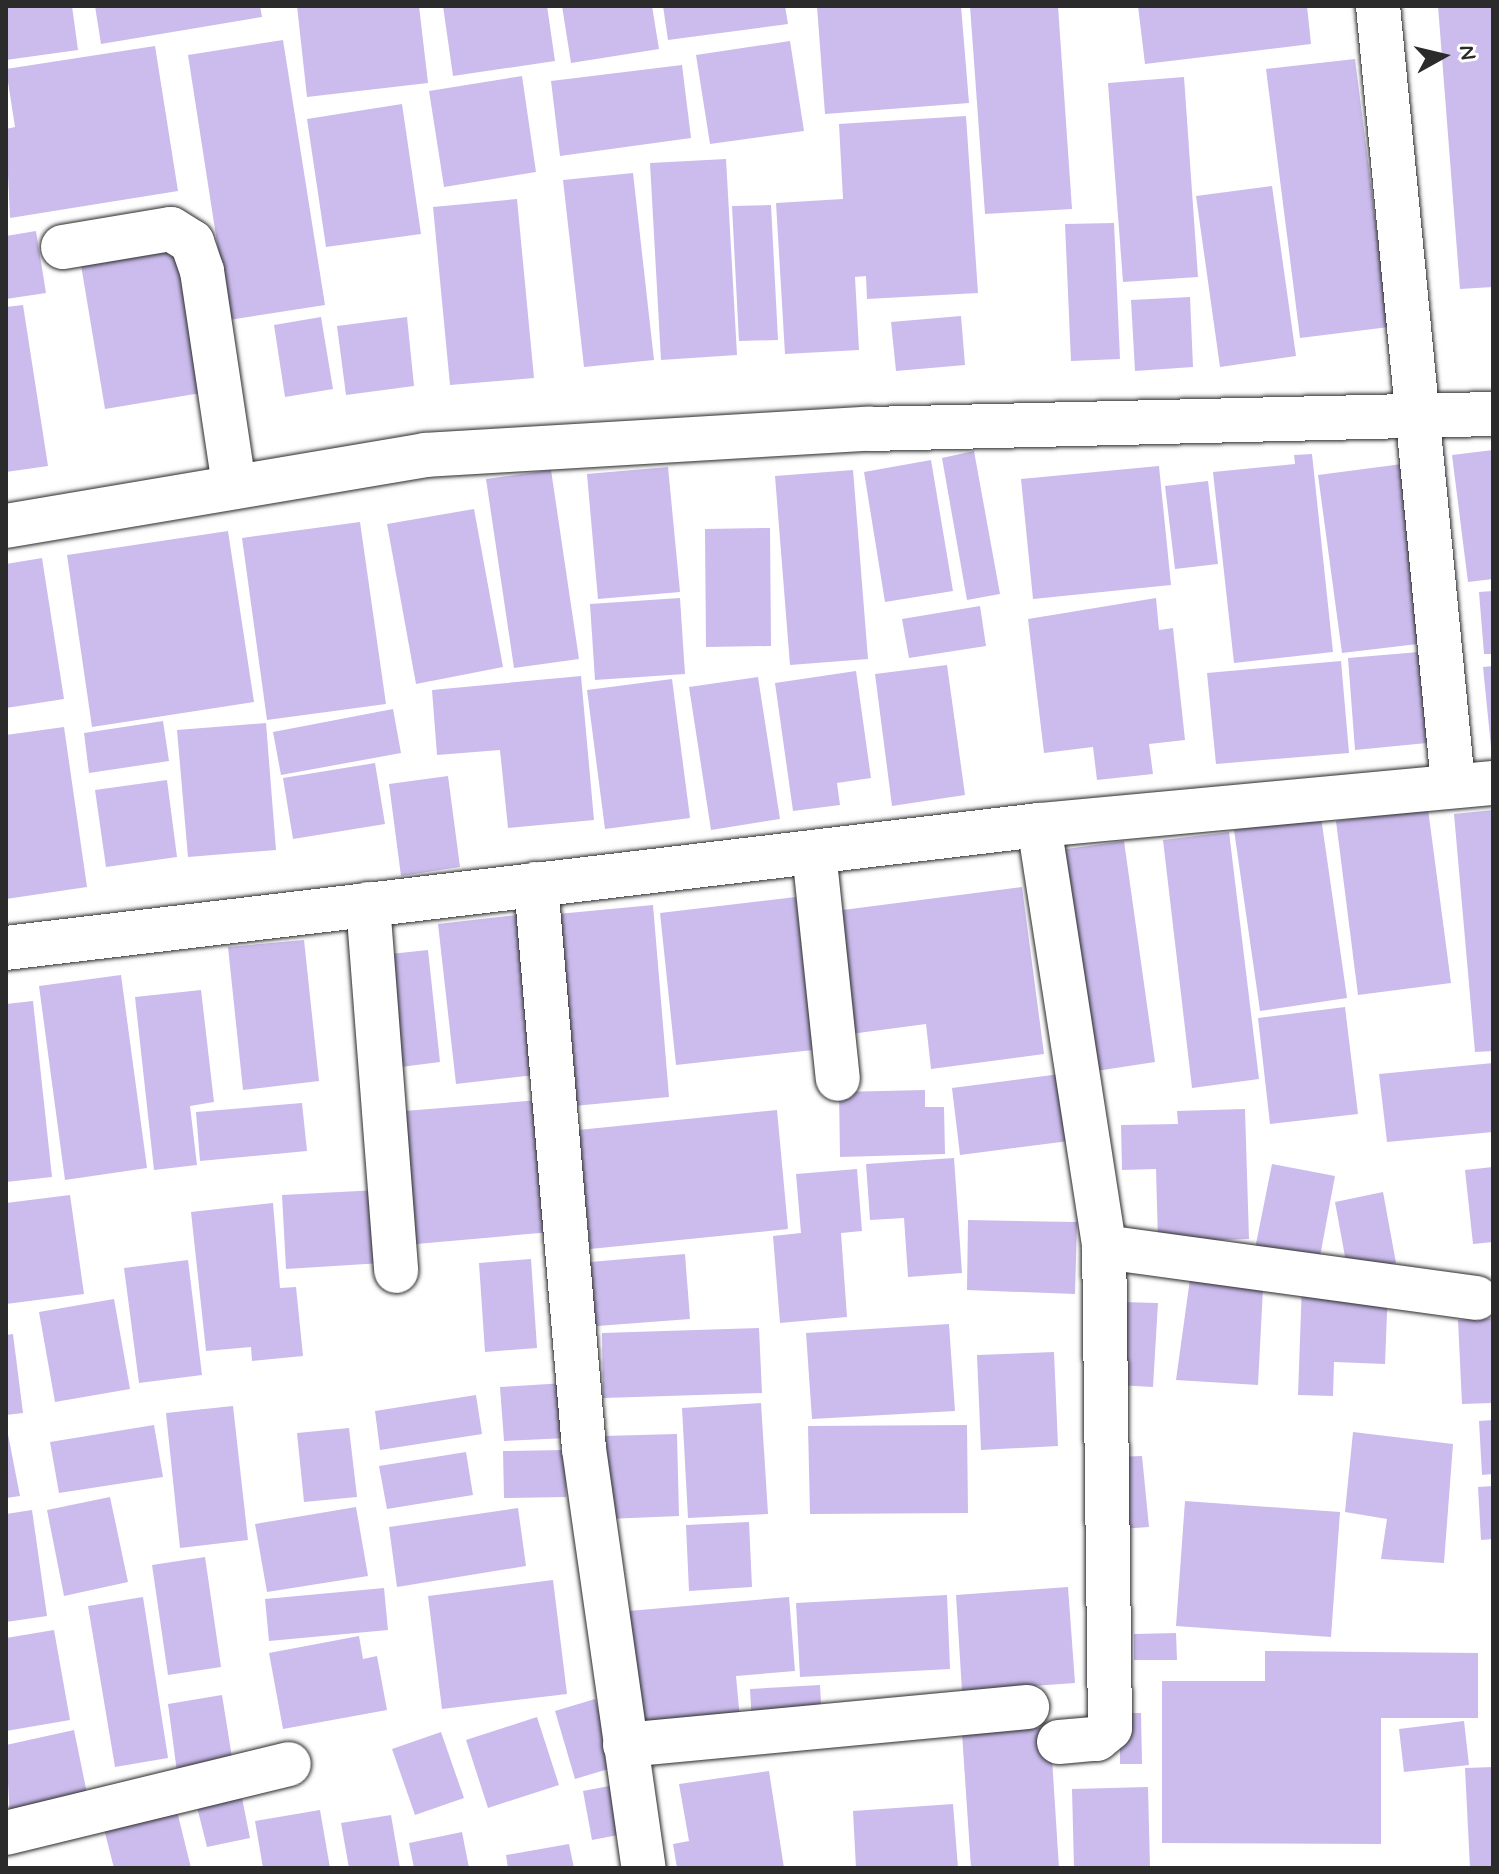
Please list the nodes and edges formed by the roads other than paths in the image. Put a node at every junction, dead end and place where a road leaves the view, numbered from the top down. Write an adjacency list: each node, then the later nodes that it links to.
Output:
1 (1378, 6): 4 (street)
2 (63, 247): 5 (street)
3 (1493, 414): 4 (street)
4 (1415, 417): 5 (street); 7 (street)
5 (234, 485): 6 (street)
6 (6, 526)
7 (1473, 783): 8 (street)
8 (1039, 825): 9 (street); 14 (street)
9 (814, 852): 10 (street); 13 (street)
10 (536, 884): 11 (street); 19 (street)
11 (368, 904): 12 (street); 15 (street)
12 (6, 948)
13 (838, 1079)
14 (1104, 1247): 16 (street); 18 (street)
15 (396, 1271)
16 (1477, 1298)
17 (1027, 1707): 19 (street)
18 (1059, 1742)
19 (625, 1745): 22 (street)
20 (289, 1764): 21 (street)
21 (6, 1833)
22 (644, 1868)

